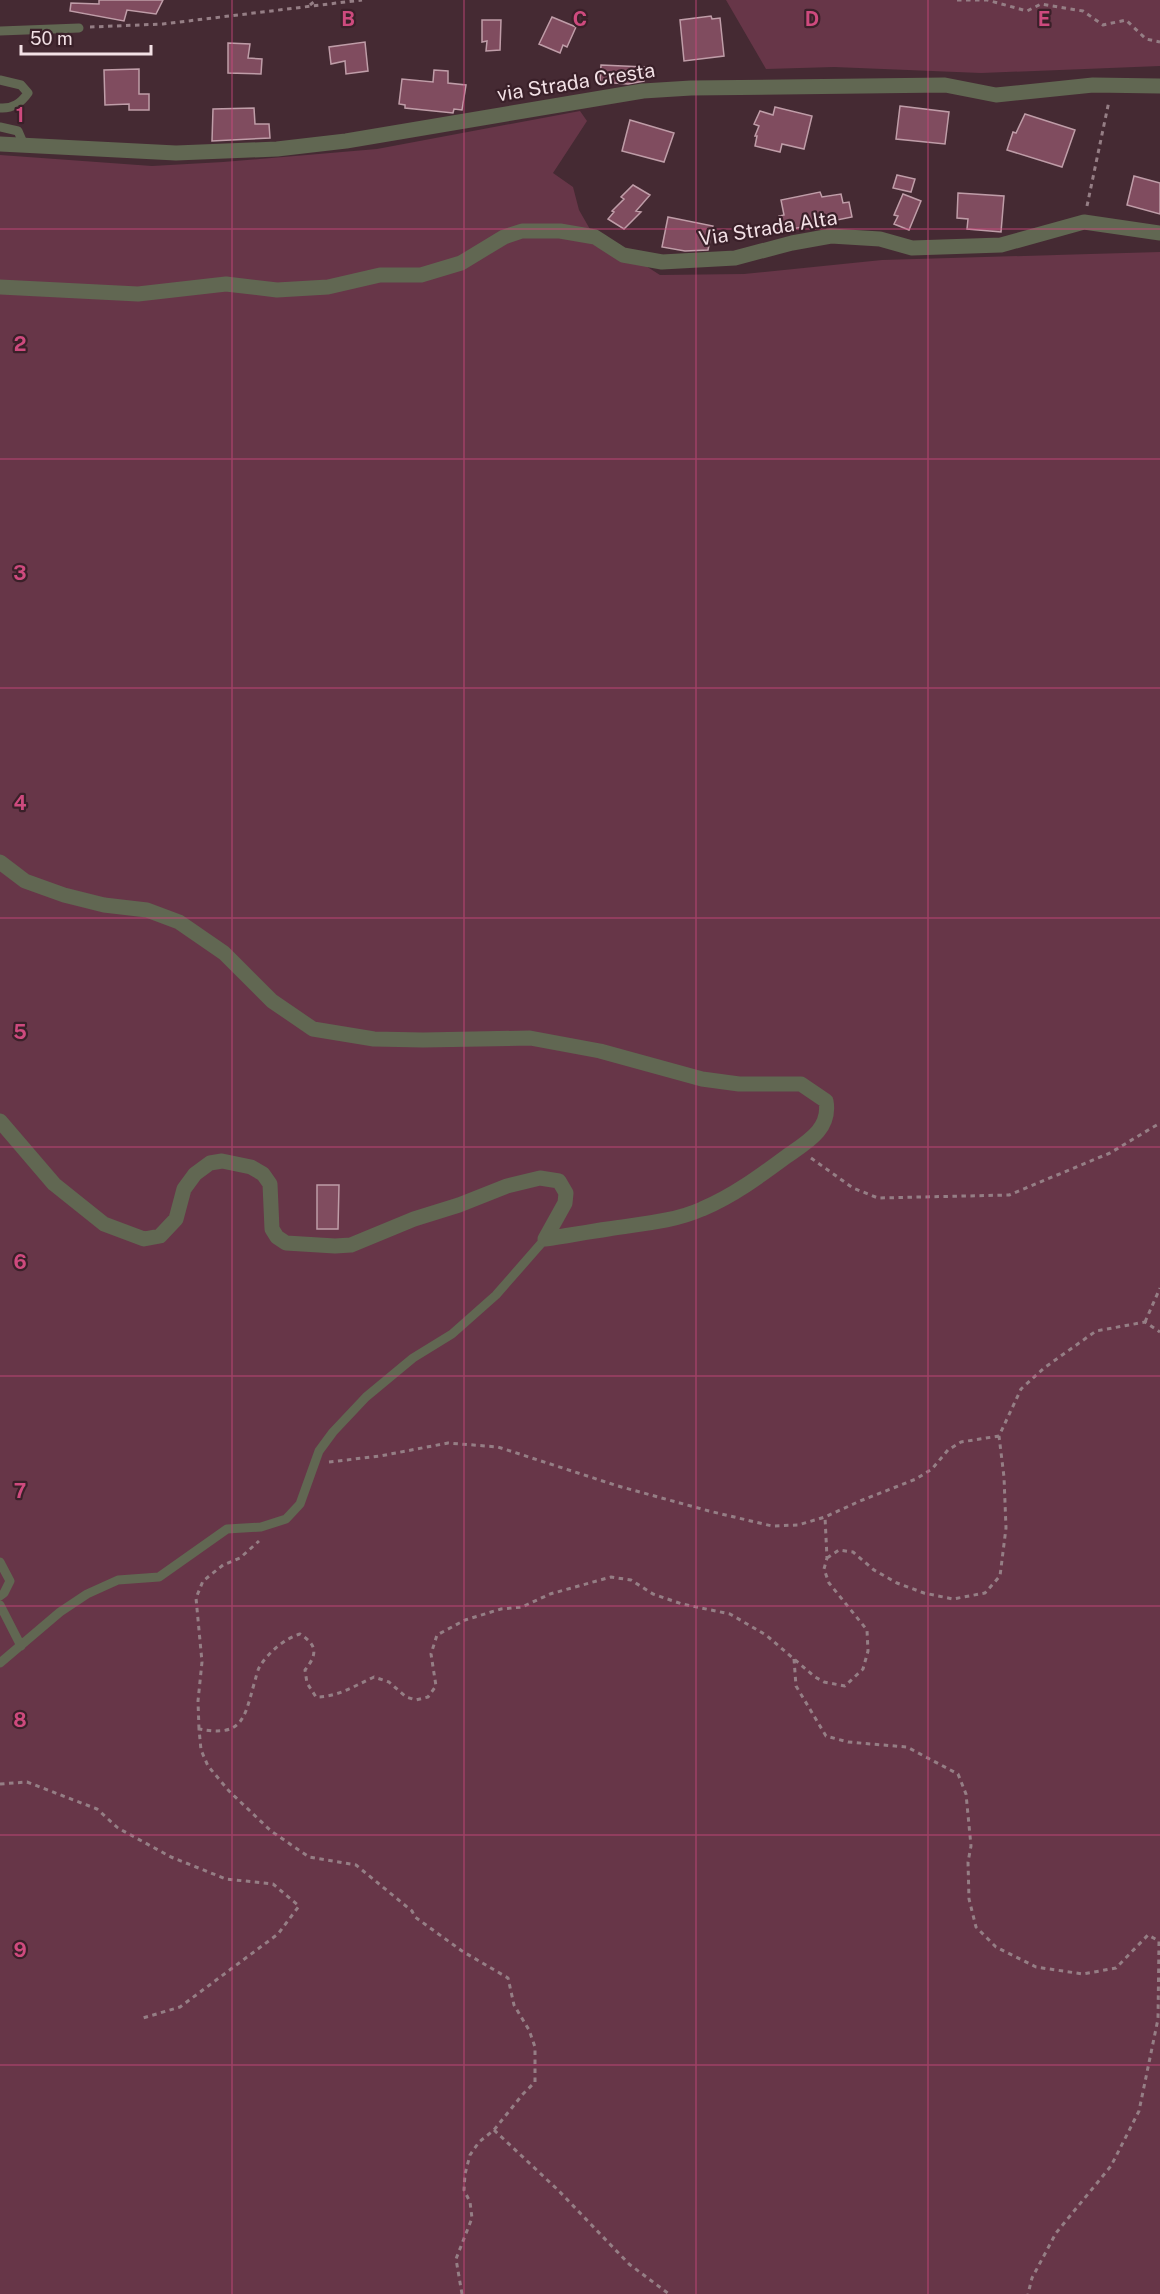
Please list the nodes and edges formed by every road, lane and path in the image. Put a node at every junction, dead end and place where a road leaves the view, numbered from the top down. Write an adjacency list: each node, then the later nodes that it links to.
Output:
1 (316, 0): 4 (path)
2 (362, 0): 4 (path)
3 (957, 0): 7 (path)
4 (309, 6): 5 (path)
5 (80, 28): 6 (lane)
6 (0, 31)
7 (1160, 42)
8 (0, 80): 11 (lane)
9 (1113, 85): 10 (street, via Strada Cresta); 14 (street, via Strada Cresta); 15 (path)
10 (1160, 86)
11 (0, 108)
12 (0, 127): 14 (lane)
13 (0, 144): 14 (street, via Strada Cresta)
14 (24, 145)
15 (1084, 222): 16 (street, Via Strada Alta); 17 (street, Via Strada Alta)
16 (1160, 233)
17 (0, 287)
18 (0, 862): 21 (street)
19 (0, 1121): 22 (street)
20 (1160, 1123): 21 (path)
21 (798, 1149): 22 (street)
22 (545, 1239): 27 (lane)
23 (1160, 1288): 24 (path)
24 (1145, 1322): 25 (path); 26 (path)
25 (1160, 1332)
26 (999, 1436): 28 (path); 30 (path)
27 (316, 1464): 28 (path); 34 (lane)
28 (825, 1517): 30 (path)
29 (263, 1539): 37 (path)
30 (827, 1558): 35 (path)
31 (0, 1562): 32 (lane)
32 (0, 1596)
33 (0, 1605): 34 (lane)
34 (21, 1646): 36 (lane)
35 (794, 1659): 37 (path); 43 (path)
36 (0, 1663)
37 (200, 1729): 40 (path)
38 (0, 1784): 39 (path)
39 (143, 2018)
40 (494, 2130): 41 (path); 42 (path)
41 (462, 2294)
42 (669, 2294)
43 (1028, 2294)

